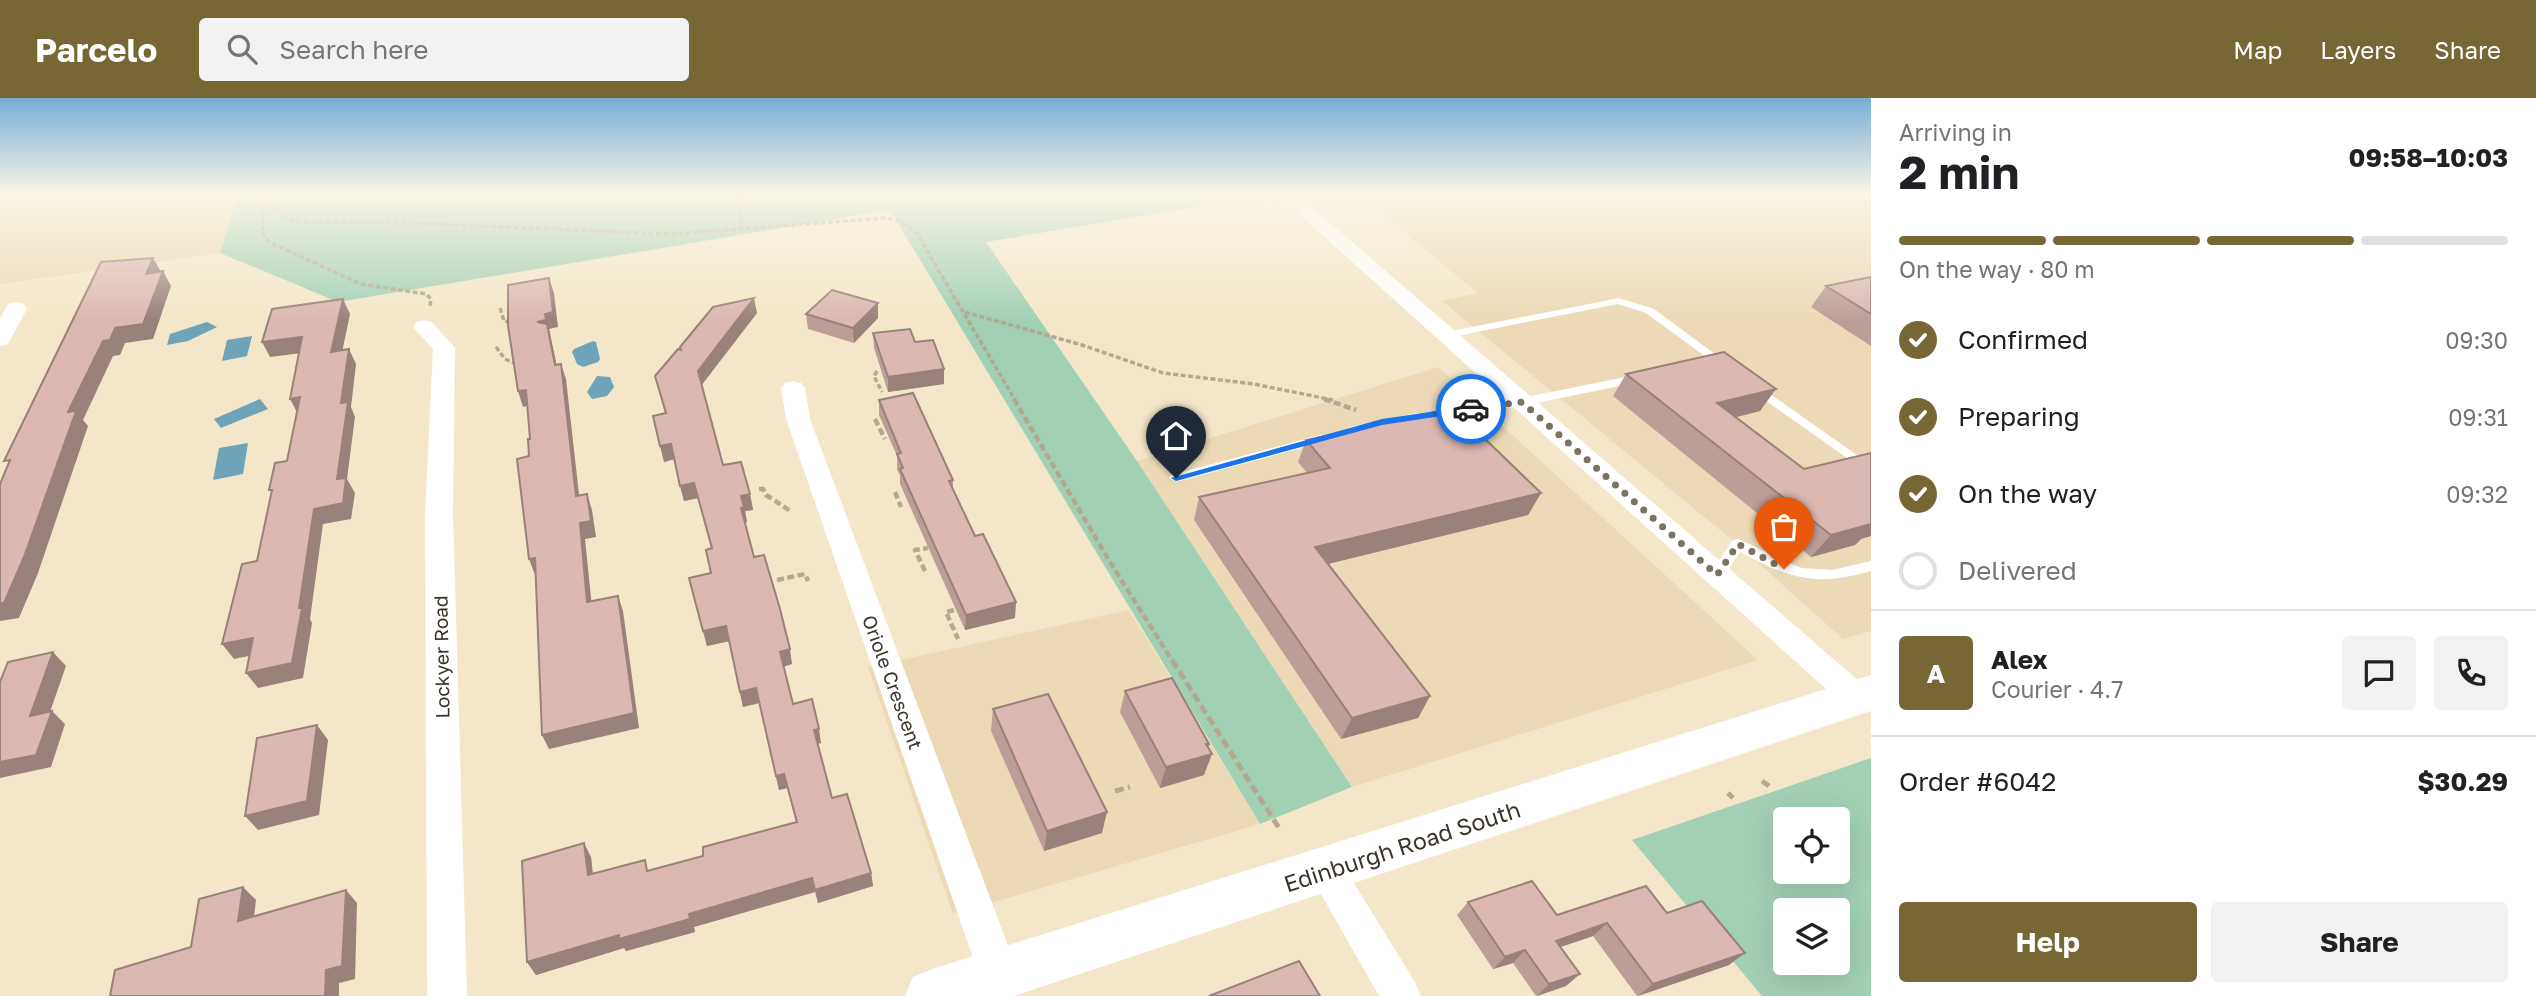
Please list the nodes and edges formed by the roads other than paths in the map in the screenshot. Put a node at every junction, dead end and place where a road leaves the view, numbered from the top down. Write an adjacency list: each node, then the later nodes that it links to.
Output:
1 (1335, 237): 4 (street)
2 (16, 309): 5 (street)
3 (424, 327): 18 (street, Lockyer Road)
4 (1446, 335): 6 (lane); 10 (street)
5 (0, 340)
6 (1731, 370)
7 (1656, 375): 10 (lane)
8 (1742, 378): 11 (lane)
9 (793, 388): 17 (street, Oriole Crescent)
10 (1522, 402): 12 (lane); 14 (street)
11 (1871, 471)
12 (1176, 478)
13 (1871, 566): 14 (lane)
14 (1717, 575): 15 (street)
15 (1864, 696): 16 (main road, Edinburgh Road South)
16 (1326, 871): 17 (main road, Edinburgh Road South); 20 (street)
17 (999, 975): 19 (main road, Edinburgh Road South)
18 (447, 996)
19 (932, 996)
20 (1401, 996)

